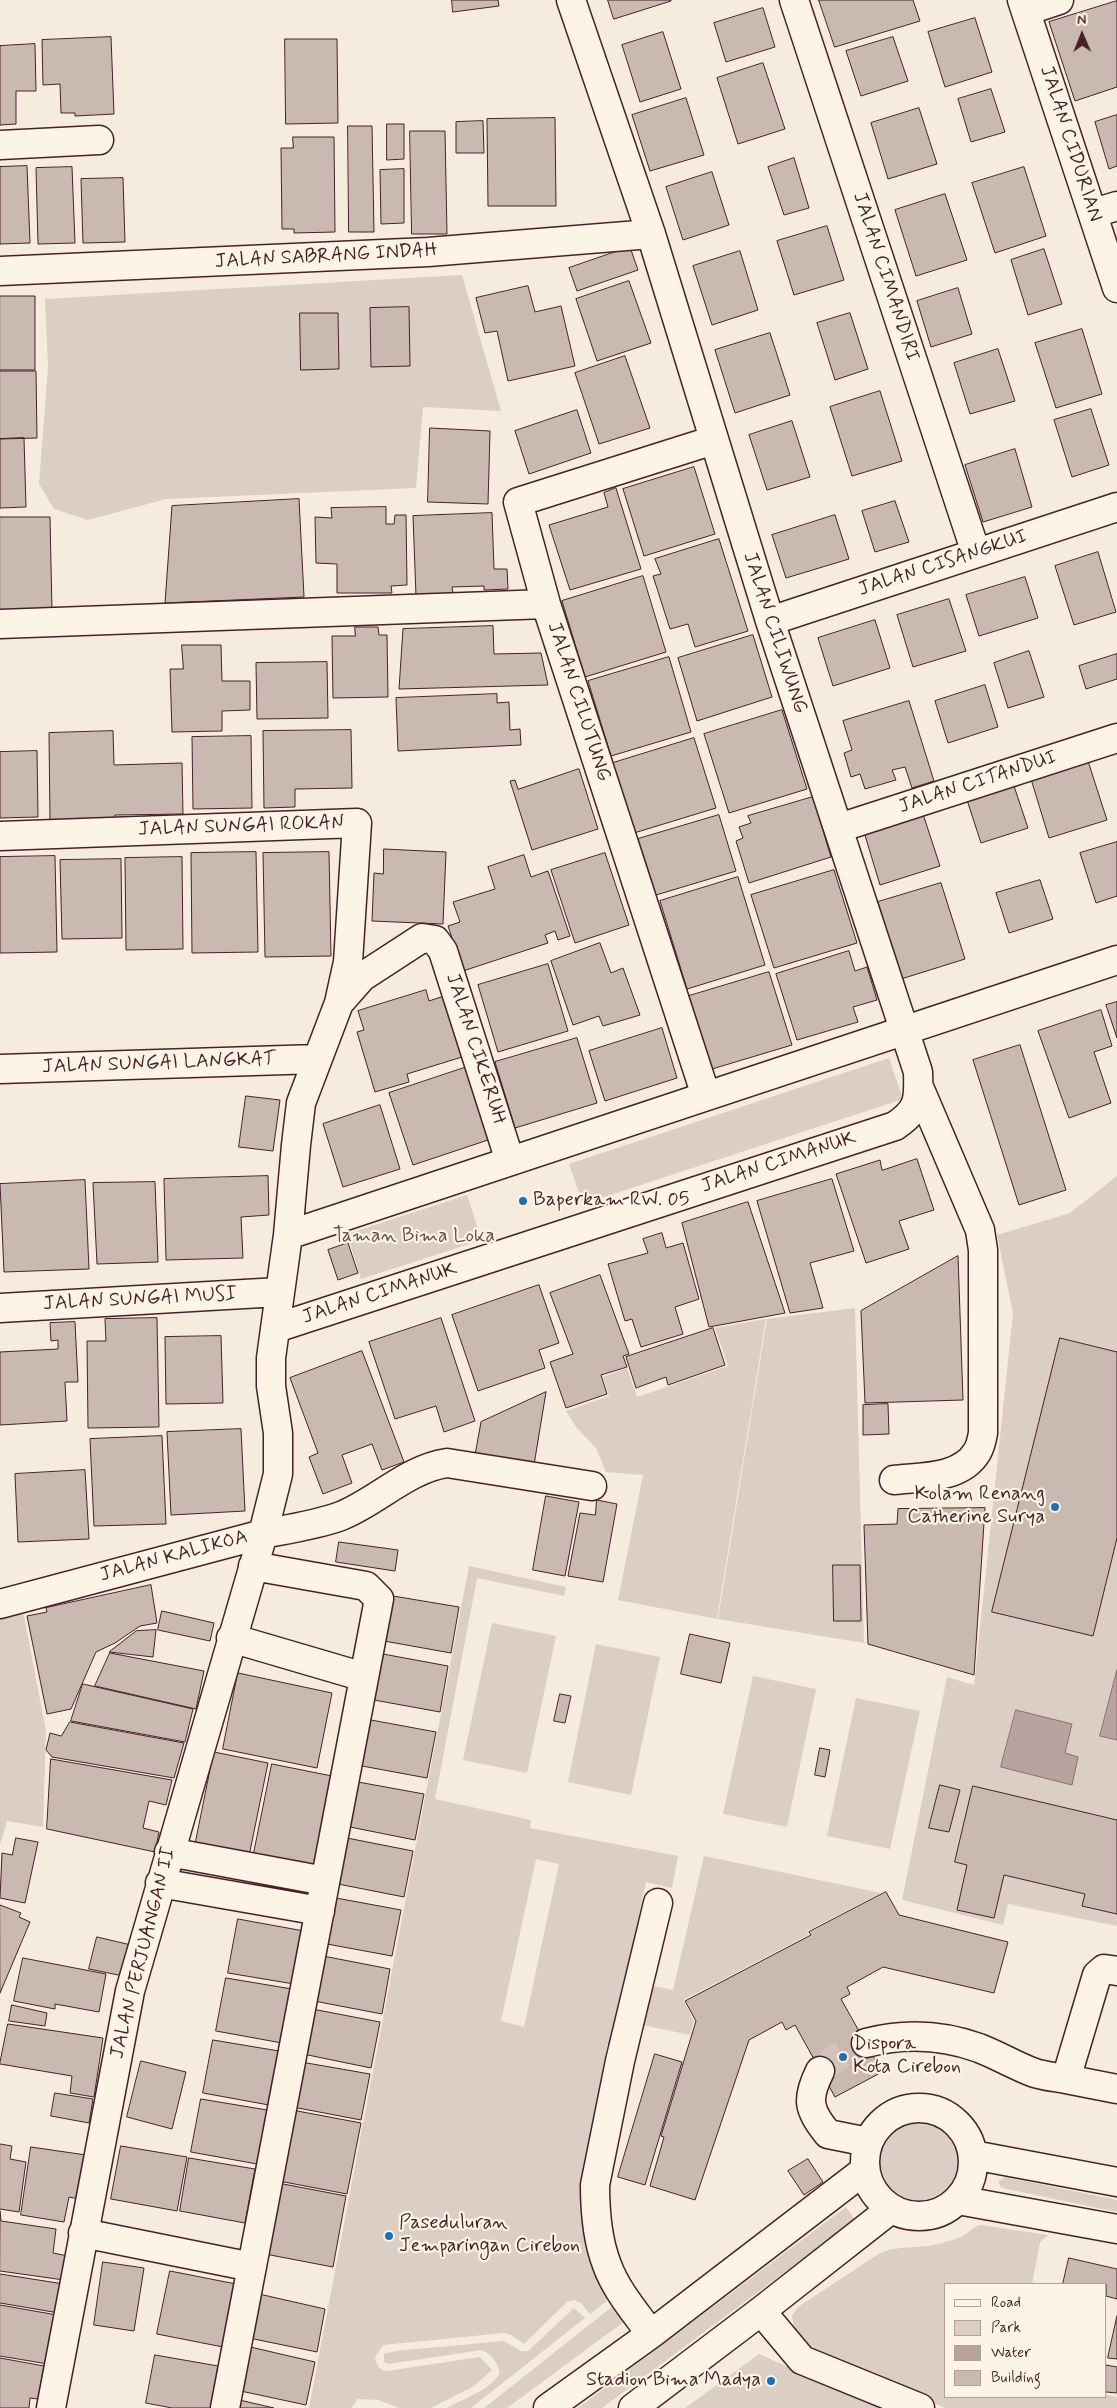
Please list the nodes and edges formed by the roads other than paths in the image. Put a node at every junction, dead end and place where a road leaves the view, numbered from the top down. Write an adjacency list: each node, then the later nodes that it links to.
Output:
1 (571, 0): 8 (street, JALAN CILIWUNG)
2 (794, 0): 13 (street, JALAN CIMANDIRI)
3 (1059, 0): 4 (street)
4 (1024, 5): 7 (street, JALAN CIDURIAN)
5 (99, 140): 6 (street)
6 (0, 145)
7 (1105, 209): 10 (street, JALAN CIDURIAN)
8 (651, 234): 9 (street, JALAN SABRANG INDAH); 11 (street, JALAN CILIWUNG)
9 (0, 271)
10 (1117, 288)
11 (714, 440): 14 (street, JALAN CILUTUNG); 15 (street, JALAN CILIWUNG)
12 (1117, 507): 13 (street, JALAN CISANGKUI)
13 (976, 553): 15 (street, JALAN CISANGKUI)
14 (546, 604): 16 (street); 26 (street, JALAN CILUTUNG)
15 (770, 622): 18 (street, JALAN CILIWUNG)
16 (0, 624)
17 (1117, 738): 18 (street, JALAN CITANDUI)
18 (838, 828): 22 (street, JALAN CILIWUNG)
19 (0, 836): 21 (street, JALAN SUNGAI ROKAN)
20 (1117, 960): 22 (street)
21 (339, 1004): 23 (street, JALAN SUNGAI ROKAN); 27 (street, JALAN CIKERUH)
22 (905, 1030): 25 (street, JALAN CIMANUK); 26 (street)
23 (318, 1059): 24 (street, JALAN SUNGAI LANGKAT); 28 (street, JALAN SUNGAI ROKAN)
24 (0, 1069)
25 (919, 1087): 31 (street, JALAN CIMANUK); 32 (street)
26 (706, 1096): 27 (street)
27 (510, 1161): 28 (street)
28 (288, 1235): 29 (street, JALAN SUNGAI ROKAN)
29 (279, 1292): 30 (street, JALAN SUNGAI MUSI); 31 (street, JALAN SUNGAI ROKAN)
30 (0, 1308)
31 (276, 1328): 34 (street, JALAN KALIKOA)
32 (894, 1480)
33 (592, 1486): 34 (street)
34 (262, 1534): 35 (street, JALAN PERJUANGAN II); 36 (street, JALAN KALIKOA)
35 (253, 1566): 37 (street, JALAN PERJUANGAN II); 38 (street)
36 (0, 1604)
37 (231, 1638): 38 (street); 39 (street, JALAN PERJUANGAN II)
38 (364, 1677): 40 (street)
39 (169, 1852): 40 (street); 41 (street, JALAN PERJUANGAN II)
40 (325, 1881): 43 (street)
41 (160, 1883): 43 (street); 56 (street, JALAN PERJUANGAN II)
42 (658, 1904): 59 (street)
43 (320, 1911): 57 (street)
44 (1117, 1971): 47 (street)
45 (866, 2043): 47 (street)
46 (820, 2071): 49 (street)
47 (1066, 2079): 48 (street)
48 (1117, 2089)
49 (868, 2142): 50 (street); 51 (street)
50 (973, 2155): 52 (street); 53 (street)
51 (864, 2170): 54 (street); 59 (street)
52 (1117, 2182)
53 (958, 2200): 54 (street); 55 (street)
54 (891, 2209): 58 (street)
55 (1117, 2229)
56 (83, 2233): 57 (street); 60 (street, JALAN PERJUANGAN II)
57 (252, 2267): 61 (street)
58 (761, 2311): 63 (street); 64 (street)
59 (651, 2334): 62 (street)
60 (51, 2408)
61 (225, 2408)
62 (548, 2408)
63 (633, 2408)
64 (920, 2408)

